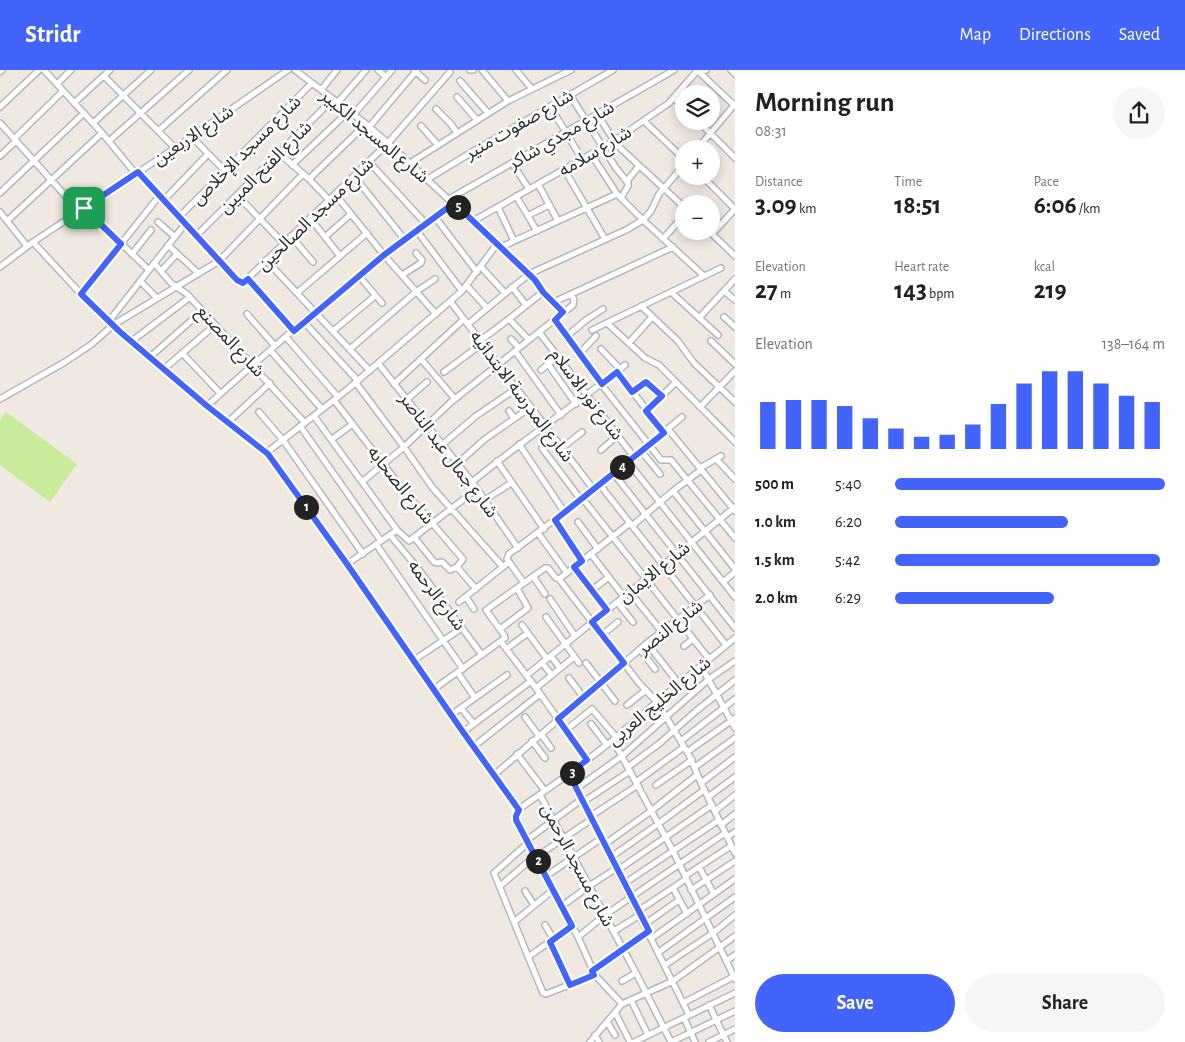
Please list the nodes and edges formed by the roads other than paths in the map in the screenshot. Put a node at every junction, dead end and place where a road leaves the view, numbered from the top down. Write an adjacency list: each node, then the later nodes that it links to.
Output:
1 (39, 70): 44 (street)
2 (44, 70): 31 (street)
3 (71, 70): 31 (street)
4 (110, 70): 26 (street)
5 (151, 70): 35 (street)
6 (189, 70): 47 (street)
7 (228, 70): 59 (street)
8 (288, 70): 64 (street, شارع الاربعين)
9 (295, 70): 30 (street, شارع المسجد الكبير)
10 (338, 70): 33 (street)
11 (366, 70): 39 (street, شارع الفتح المبين)
12 (378, 70): 27 (street)
13 (392, 70): 27 (street)
14 (482, 70): 40 (street)
15 (516, 70): 32 (street)
16 (571, 70): 24 (street)
17 (613, 70): 36 (street, شارع صفوت منير)
18 (674, 70): 50 (street, شارع مجدي شاكر)
19 (706, 70): 22 (street)
20 (731, 70): 25 (street)
21 (416, 71): 28 (street); 56 (street)
22 (698, 71): 38 (street, شارع سلامه); 42 (street)
23 (450, 72): 69 (street, شارع مسجد الصالحين)
24 (560, 72): 32 (street)
25 (735, 74)
26 (104, 76): 35 (street); 41 (street)
27 (386, 77): 48 (street)
28 (425, 80)
29 (460, 81): 49 (street)
30 (312, 83): 33 (street, شارع المسجد الكبير); 87 (street, شارع مسجد الإخلاص)
31 (57, 84): 34 (street)
32 (532, 89): 40 (street)
33 (321, 90): 39 (street, شارع المسجد الكبير)
34 (63, 91): 41 (street); 65 (street)
35 (123, 95): 47 (street); 55 (street)
36 (570, 95): 43 (street, شارع صفوت منير); 52 (street)
37 (457, 97): 51 (street)
38 (674, 98): 53 (street, شارع سلامه)
39 (336, 101): 48 (street, شارع المسجد الكبير); 74 (street, شارع الفتح المبين)
40 (508, 101): 49 (street)
41 (74, 103): 46 (street)
42 (735, 105): 63 (street)
43 (550, 106): 60 (street); 93 (street, شارع صفوت منير)
44 (0, 107)
45 (436, 109): 62 (street)
46 (84, 113): 55 (street); 80 (street)
47 (141, 113): 59 (street); 67 (street)
48 (352, 113): 56 (street, شارع المسجد الكبير); 84 (street)
49 (488, 113): 51 (street)
50 (597, 114): 52 (street, شارع مجدي شاكر); 68 (street)
51 (477, 120): 62 (street)
52 (586, 120): 60 (street, شارع مجدي شاكر); 71 (street)
53 (644, 121): 68 (street, شارع سلامه); 73 (street)
54 (0, 123): 65 (street)
55 (92, 123): 61 (street)
56 (368, 125): 69 (street, شارع المسجد الكبير); 92 (street)
57 (421, 126): 70 (street)
58 (706, 130): 63 (street)
59 (158, 131): 72 (street)
60 (566, 132): 79 (street); 83 (street, شارع مجدي شاكر)
61 (102, 133): 67 (street); 94 (street)
62 (456, 133): 70 (street)
63 (710, 134): 66 (street); 78 (street)
64 (191, 136): 72 (street, شارع الاربعين); 75 (street)
65 (15, 140): 77 (street); 80 (street)
66 (705, 140)
67 (109, 141): 88 (street)
68 (614, 141): 71 (street, شارع سلامه); 85 (street)
69 (388, 143): 81 (street, شارع مسجد الصالحين); 82 (street, شارع المسجد الكبير)
70 (438, 145): 82 (street)
71 (603, 147): 76 (street, شارع سلامه); 95 (street)
72 (175, 148): 88 (street, شارع الاربعين)
73 (675, 150)
74 (279, 153): 84 (street); 103 (street, شارع الفتح المبين)
75 (208, 154): 87 (street); 108 (street)
76 (591, 154): 79 (street, شارع سلامه); 105 (street)
77 (0, 156)
78 (735, 158)
79 (582, 159): 86 (street, شارع سلامه)
80 (33, 160): 94 (street); 100 (street)
81 (369, 162): 91 (street, شارع مسجد الصالحين); 130 (street)
82 (410, 163): 93 (street, شارع المسجد الكبير)
83 (512, 163): 99 (street); 107 (street, شارع مجدي شاكر)
84 (292, 165): 89 (street)
85 (639, 166): 95 (street); 98 (street)
86 (564, 169): 96 (street, شارع سلامه); 113 (street)
87 (225, 172): 119 (street, شارع مسجد الإخلاص)
88 (137, 173): 102 (street); 115 (street, شارع الاربعين)
89 (303, 174): 92 (street); 122 (street)
90 (675, 175): 98 (street)
91 (354, 176): 101 (street, شارع مسجد الصالحين); 142 (street)
92 (309, 179): 109 (street)
93 (426, 180): 107 (street, شارع المسجد الكبير)
94 (52, 181): 115 (street); 124 (street)
95 (627, 181): 105 (street)
96 (538, 184): 99 (street, شارع سلامه); 111 (street)
97 (711, 185): 114 (street)
98 (664, 188): 106 (street); 123 (street)
99 (529, 189): 104 (street, شارع سلامه)
100 (0, 193)
101 (335, 194): 109 (street, شارع مسجد الصالحين); 117 (street)
102 (160, 195): 108 (street); 147 (street)
103 (237, 195): 122 (street); 136 (street, شارع الفتح المبين)
104 (516, 196): 112 (street, شارع سلامه); 118 (street)
105 (619, 196): 113 (street); 123 (street)
106 (675, 198)
107 (449, 199): 110 (street, شارع المسجد الكبير)
108 (164, 200): 119 (street)
109 (329, 200): 121 (street, شارع مسجد الصالحين)
110 (454, 203): 120 (street); 125 (street, شارع المسجد الكبير)
111 (549, 205): 118 (street); 126 (street)
112 (498, 207): 125 (street, شارع سلامه); 145 (street)
113 (587, 208): 126 (street); 140 (street)
114 (735, 208): 128 (street)
115 (82, 210): 144 (street, شارع الاربعين); 147 (street)
116 (0, 212): 124 (street)
117 (351, 214): 135 (street); 139 (street)
118 (529, 215): 134 (street)
119 (180, 217): 129 (street)
120 (435, 217): 130 (street); 167 (street)
121 (310, 218): 137 (street, شارع مسجد الصالحين); 139 (street)
122 (260, 219): 146 (street); 158 (street)
123 (643, 220): 140 (street); 141 (street)
124 (7, 221): 149 (street)
125 (473, 221): 150 (street, شارع المسجد الكبير)
126 (558, 221): 134 (street)
127 (158, 222): 138 (street)
128 (720, 222)
129 (185, 224): 136 (street); 138 (street)
130 (426, 224): 133 (street)
131 (675, 225): 141 (street)
132 (151, 230): 153 (street)
133 (417, 231): 142 (street); 182 (street)
134 (537, 231): 145 (street)
135 (367, 233): 155 (street); 156 (street)
136 (196, 236): 158 (street)
137 (290, 236): 146 (street, شارع مسجد الصالحين); 160 (street)
138 (175, 237): 148 (street)
139 (325, 237): 156 (street)
140 (605, 239): 169 (street)
141 (663, 239): 151 (street)
142 (405, 240): 155 (street)
143 (718, 240): 157 (street)
144 (33, 242): 149 (street, شارع الاربعين); 187 (street)
145 (514, 242): 150 (street)
146 (283, 243): 159 (street, شارع مسجد الصالحين)
147 (121, 244): 153 (street); 187 (street)
148 (168, 245): 154 (street); 161 (street)
149 (27, 246): 163 (street, شارع الاربعين)
150 (499, 246): 162 (street); 169 (street, شارع المسجد الكبير)
151 (673, 247): 172 (street); 188 (street)
152 (416, 253): 170 (street)
153 (132, 254): 165 (street)
154 (178, 254): 166 (street); 168 (street)
155 (384, 255): 170 (street); 171 (street)
156 (340, 256): 185 (street)
157 (735, 256)
158 (219, 260): 168 (street); 174 (street, شارع مسجد الصالحين)
159 (266, 260): 174 (street, شارع مسجد الصالحين); 185 (street)
160 (313, 262)
161 (154, 263): 165 (street); 166 (street, شارع المصنع)
162 (481, 266): 167 (street); 186 (street)
163 (0, 267)
164 (721, 268): 172 (street)
165 (149, 270): 176 (street)
166 (161, 271): 177 (street, شارع المصنع)
167 (477, 272): 178 (street)
168 (198, 273): 177 (street)
169 (529, 274): 179 (street); 183 (street, شارع المسجد الكبير)
170 (402, 275): 181 (street)
171 (359, 276): 189 (street); 201 (street)
172 (704, 276): 184 (street)
173 (434, 278): 181 (street)
174 (248, 279): 218 (street)
175 (735, 279): 180 (street)
176 (140, 281): 191 (street); 212 (street)
177 (176, 286): 190 (street, شارع المصنع); 191 (street)
178 (467, 286): 182 (street); 198 (street)
179 (512, 287): 186 (street); 196 (street)
180 (724, 290): 192 (street); 207 (street)
181 (417, 291): 204 (street); 232 (street)
182 (462, 291): 193 (street)
183 (543, 292): 194 (street, شارع المسجد الكبير); 196 (street)
184 (671, 292): 197 (street); 207 (street)
185 (297, 293): 201 (street)
186 (505, 293): 198 (street)
187 (81, 294): 212 (street)
188 (572, 294): 194 (street); 202 (street)
189 (376, 296): 195 (street); 219 (street)
190 (190, 297): 200 (street, شارع المصنع); 227 (street)
191 (157, 298): 212 (street)
192 (735, 300)
193 (450, 302): 204 (street); 208 (street, شارع المدرسة الابتدائيه)
194 (554, 302): 202 (street, شارع المسجد الكبير)
195 (382, 303)
196 (526, 305): 209 (street)
197 (641, 306): 205 (street); 213 (street)
198 (487, 308): 214 (street)
199 (603, 309): 222 (street)
200 (202, 311): 215 (street, شارع المصنع); 238 (street)
201 (316, 312): 211 (street); 219 (street)
202 (563, 312): 210 (street)
203 (246, 314): 231 (street)
204 (436, 314): 240 (street)
205 (652, 317): 230 (street); 258 (street)
206 (724, 317): 216 (street)
207 (699, 318): 221 (street)
208 (464, 319): 214 (street, شارع المدرسة الابتدائيه); 239 (street)
209 (509, 319): 226 (street); 229 (street)
210 (555, 320): 220 (street); 222 (street)
211 (304, 322): 218 (street); 252 (street)
212 (111, 323): 227 (street); 264 (street)
213 (607, 323): 217 (street); 230 (street)
214 (468, 324): 229 (street, شارع المدرسة الابتدائيه)
215 (215, 325): 235 (street); 241 (street, شارع المصنع)
216 (735, 327)
217 (592, 330)
218 (294, 331): 224 (street)
219 (334, 331): 232 (street)
220 (539, 332): 226 (street); 237 (street, شارع نور الاسلام)
221 (718, 335)
222 (567, 336): 236 (street)
223 (596, 336): 236 (street)
224 (286, 337): 231 (street); 265 (street, شارع الصحابه)
225 (511, 339): 234 (street)
226 (529, 340): 234 (street)
227 (132, 341): 238 (street)
228 (711, 341): 244 (street)
229 (482, 342): 242 (street, شارع المدرسة الابتدائيه); 251 (street)
230 (629, 343): 254 (street)
231 (272, 348): 241 (street); 273 (street)
232 (350, 349): 249 (street)
233 (601, 349): 248 (street)
234 (517, 350): 242 (street); 277 (street)
235 (182, 353): 246 (street); 261 (street)
236 (579, 354): 257 (street)
237 (558, 356): 243 (street); 262 (street, شارع نور الاسلام)
238 (150, 357): 246 (street)
239 (421, 359): 256 (street); 266 (street)
240 (378, 363): 249 (street); 256 (street, شارع جمال عبد الناصر)
241 (252, 364): 255 (street, شارع المصنع); 261 (street)
242 (499, 364): 259 (street, شارع المدرسة الابتدائيه); 266 (street)
243 (548, 364): 247 (street); 269 (street)
244 (735, 364)
245 (625, 365): 248 (street)
246 (164, 369): 270 (street)
247 (541, 370)
248 (618, 370): 257 (street); 260 (street)
249 (370, 371): 252 (street)
250 (735, 371): 258 (street)
251 (444, 372)
252 (357, 382): 265 (street); 296 (street)
253 (427, 382): 267 (street)
254 (675, 383): 263 (street); 272 (street)
255 (270, 384): 281 (street); 282 (street, شارع المصنع)
256 (394, 384): 267 (street, شارع جمال عبد الناصر)
257 (602, 384): 262 (street); 295 (street)
258 (719, 387): 268 (street); 272 (street)
259 (517, 388): 271 (street, شارع المدرسة الابتدائيه); 293 (street)
260 (632, 392): 263 (street); 275 (street)
261 (220, 393): 270 (street)
262 (587, 395): 269 (street); 289 (street, شارع نور الاسلام)
263 (662, 396): 275 (street)
264 (0, 399)
265 (336, 399): 273 (street); 283 (street, شارع الصحابه)
266 (455, 399): 284 (street)
267 (406, 400): 284 (street, شارع جمال عبد الناصر)
268 (735, 402)
269 (576, 404): 277 (street)
270 (207, 406): 281 (street)
271 (531, 407): 280 (street); 285 (street, شارع المدرسة الابتدائيه)
272 (700, 407): 292 (street)
273 (322, 409): 278 (street)
274 (509, 411): 280 (street)
275 (646, 411): 288 (street)
276 (259, 412): 291 (street)
277 (561, 415): 285 (street)
278 (314, 416): 282 (street); 290 (street)
279 (682, 417): 286 (street)
280 (514, 418): 305 (street)
281 (228, 423): 301 (street)
282 (303, 424): 291 (street); 339 (street, شارع المصنع)
283 (353, 424): 290 (street); 306 (street, شارع الصحابه)
284 (426, 426): 293 (street, شارع جمال عبد الناصر); 296 (street)
285 (545, 426): 294 (street); 298 (street, شارع المدرسة الابتدائيه)
286 (668, 429): 288 (street); 307 (street)
287 (582, 432): 298 (street)
288 (664, 433): 295 (street)
289 (618, 435): 299 (street); 302 (street, شارع نور الاسلام)
290 (332, 439): 312 (street)
291 (283, 440): 301 (street); 343 (street)
292 (735, 442)
293 (443, 444): 305 (street, شارع جمال عبد الناصر)
294 (519, 444): 303 (street); 324 (street)
295 (649, 445): 300 (street); 311 (street)
296 (404, 447): 306 (street); 323 (street)
297 (542, 448): 320 (street)
298 (562, 448): 317 (street, شارع المدرسة الابتدائيه)
299 (601, 450)
300 (641, 451): 302 (street); 309 (street)
301 (266, 453): 348 (street)
302 (634, 457): 304 (street)
303 (497, 462): 313 (street); 314 (street)
304 (628, 462): 308 (street); 321 (street)
305 (457, 464): 313 (street, شارع جمال عبد الناصر)
306 (384, 465): 312 (street); 329 (street, شارع الصحابه)
307 (701, 469): 310 (street); 311 (street); 322 (street)
308 (614, 474): 315 (street); 325 (street)
309 (660, 474)
310 (735, 479)
311 (687, 480): 318 (street); 326 (street)
312 (363, 481): 332 (street)
313 (472, 482): 316 (street, شارع جمال عبد الناصر)
314 (512, 483): 319 (street); 331 (street)
315 (600, 485): 317 (street); 330 (street)
316 (477, 489): 319 (street, شارع جمال عبد الناصر); 323 (street)
317 (594, 490): 320 (street)
318 (673, 491): 321 (street); 333 (street)
319 (485, 500): 341 (street, شارع جمال عبد الناصر)
320 (582, 500): 324 (street); 337 (street)
321 (660, 503): 325 (street); 340 (street)
322 (734, 509): 326 (street, شارع الايمان)
323 (451, 510): 329 (street); 352 (street)
324 (565, 513): 327 (street)
325 (646, 514): 330 (street); 345 (street)
326 (720, 519): 333 (street, شارع الايمان); 338 (street)
327 (555, 520): 331 (street); 346 (street)
328 (578, 522): 342 (street)
329 (432, 524): 336 (street); 350 (street, شارع الصحابه)
330 (631, 524): 337 (street); 349 (street)
331 (544, 528): 334 (street)
332 (398, 530): 335 (street); 336 (street)
333 (705, 531): 340 (street, شارع الايمان); 353 (street)
334 (538, 533): 341 (street); 354 (street)
335 (390, 535): 339 (street); 382 (street, شارع الرحمه)
336 (414, 537): 350 (street)
337 (613, 537): 342 (street); 358 (street)
338 (735, 538)
339 (378, 543): 343 (street); 391 (street)
340 (691, 543): 345 (street, شارع الايمان); 359 (street)
341 (518, 548): 347 (street)
342 (598, 548): 344 (street)
343 (363, 554): 348 (street)
344 (591, 554): 346 (street); 356 (street)
345 (677, 554): 349 (street, شارع الايمان); 366 (street)
346 (582, 561): 351 (street)
347 (509, 562): 352 (street); 360 (street)
348 (347, 564): 403 (street)
349 (663, 565): 358 (street, شارع الايمان); 373 (street)
350 (457, 567): 362 (street)
351 (574, 567): 354 (street); 363 (street)
352 (502, 568): 362 (street)
353 (735, 570): 359 (street)
354 (567, 573): 357 (street)
355 (533, 576): 357 (street); 360 (street); 365 (street)
356 (609, 577): 363 (street); 367 (street)
357 (559, 579): 378 (street)
358 (646, 579): 364 (street, شارع الايمان); 377 (street)
359 (723, 582): 369 (street)
360 (524, 583): 361 (street)
361 (516, 588): 384 (street); 384 (street)
362 (476, 589): 368 (street)
363 (592, 590): 375 (street)
364 (630, 592): 367 (street, شارع الايمان); 385 (street)
365 (545, 594)
366 (710, 595): 373 (street, شارع النصر); 383 (street)
367 (624, 596): 372 (street, شارع الايمان)
368 (466, 597): 371 (street); 374 (street)
369 (735, 597)
370 (550, 599): 388 (street)
371 (459, 602)
372 (617, 602): 375 (street, شارع الايمان); 380 (street)
373 (696, 605): 377 (street, شارع النصر); 395 (street)
374 (474, 609)
375 (607, 610): 378 (street, شارع الايمان)
376 (546, 617): 394 (street)
377 (678, 619): 385 (street, شارع النصر); 389 (street)
378 (592, 622): 387 (street); 388 (street, شارع الايمان)
379 (618, 622): 387 (street)
380 (633, 622)
381 (522, 625): 386 (street)
382 (462, 628): 391 (street); 399 (street, شارع الرحمه)
383 (735, 628)
384 (500, 629): 392 (street)
385 (662, 632): 393 (street, شارع النصر)
386 (528, 633): 397 (street); 401 (street)
387 (602, 635): 407 (street)
388 (575, 636): 394 (street, شارع الايمان)
389 (693, 638): 396 (street); 402 (street)
390 (735, 638): 395 (street, شارع الخليج العربى)
391 (444, 640): 403 (street); 410 (street)
392 (501, 642): 397 (street); 399 (street)
393 (647, 643): 398 (street, شارع النصر); 421 (street)
394 (565, 644): 400 (street); 401 (street, شارع الايمان)
395 (726, 645): 402 (street, شارع الخليج العربى)
396 (684, 646)
397 (506, 649): 414 (street)
398 (640, 649): 407 (street, شارع النصر); 411 (street)
399 (482, 656): 410 (street)
400 (574, 657): 405 (street); 409 (street)
401 (546, 659): 409 (street); 414 (street, شارع الايمان); 415 (street)
402 (709, 659): 408 (street, شارع الخليج العربى)
403 (414, 660): 423 (street)
404 (735, 660): 417 (street)
405 (579, 663)
406 (586, 663): 420 (street)
407 (624, 663): 420 (street, شارع النصر); 424 (street)
408 (701, 666): 417 (street); 421 (street, شارع الخليج العربى)
409 (560, 668): 415 (street)
410 (463, 669): 412 (street)
411 (655, 669)
412 (458, 673): 423 (street); 427 (street)
413 (507, 675): 427 (street)
414 (527, 675): 419 (street)
415 (552, 675): 422 (street)
416 (569, 678): 428 (street)
417 (709, 680): 425 (street); 436 (street)
418 (735, 680): 425 (street)
419 (531, 681): 422 (street); 440 (street)
420 (601, 683): 428 (street, شارع النصر); 430 (street)
421 (679, 684): 431 (street, شارع الخليج العربى)
422 (536, 688): 426 (street)
423 (434, 689): 435 (street)
424 (646, 690): 431 (street); 432 (street)
425 (716, 693): 434 (street); 444 (street)
426 (540, 694): 438 (street); 451 (street)
427 (475, 698): 433 (street)
428 (584, 698): 438 (street, شارع النصر)
429 (735, 699): 434 (street)
430 (615, 701)
431 (657, 702): 436 (street); 448 (street, شارع الخليج العربى)
432 (628, 705)
433 (461, 708): 435 (street); 440 (street)
434 (724, 708): 439 (street); 452 (street)
435 (451, 715): 445 (street)
436 (666, 716): 444 (street); 455 (street)
437 (526, 717): 446 (street)
438 (558, 719): 443 (street); 446 (street, شارع النصر)
439 (733, 719): 442 (street); 452 (street)
440 (474, 724): 445 (street)
441 (591, 724): 450 (street)
442 (735, 728)
443 (566, 730): 448 (street); 458 (street)
444 (675, 730): 452 (street); 461 (street)
445 (463, 732): 451 (street)
446 (540, 735): 449 (street, شارع النصر); 453 (street)
447 (735, 738): 460 (street)
448 (615, 739): 450 (street, شارع الخليج العربى); 455 (street)
449 (532, 741): 454 (street, شارع النصر); 457 (street)
450 (607, 745): 458 (street, شارع الخليج العربى)
451 (473, 746): 464 (street)
452 (684, 747): 459 (street); 466 (street)
453 (551, 748)
454 (518, 754): 464 (street, شارع النصر); 471 (street, شارع مسجد الرحمن)
455 (622, 756): 461 (street); 469 (street)
456 (735, 757): 467 (street)
457 (545, 758)
458 (587, 760): 462 (street, شارع الخليج العربى)
459 (692, 760): 460 (street); 468 (street)
460 (694, 767): 463 (street)
461 (629, 769): 466 (street); 474 (street)
462 (569, 774): 469 (street); 471 (street, شارع الخليج العربى)
463 (698, 775): 467 (street); 477 (street)
464 (494, 776): 476 (street)
465 (735, 777): 473 (street)
466 (637, 783): 477 (street); 479 (street)
467 (701, 783): 470 (street)
468 (656, 786)
469 (576, 788): 474 (street)
470 (704, 790): 473 (street); 482 (street)
471 (543, 793): 476 (street, شارع الخليج العربى); 480 (street, شارع مسجد الرحمن)
472 (735, 795): 475 (street)
473 (708, 797): 475 (street)
474 (583, 800): 479 (street); 480 (street)
475 (713, 808): 481 (street); 485 (street)
476 (519, 810): 487 (street)
477 (651, 811): 482 (street); 488 (street)
478 (735, 814): 481 (street)
479 (591, 818): 486 (street); 488 (street)
480 (554, 820): 486 (street, شارع مسجد الرحمن); 487 (street)
481 (720, 822): 484 (street); 490 (street)
482 (658, 824): 485 (street); 494 (street)
483 (735, 832): 484 (street)
484 (726, 835): 489 (street); 496 (street)
485 (665, 837): 490 (street); 498 (street)
486 (563, 838): 492 (street); 493 (street, شارع مسجد الرحمن)
487 (528, 841): 492 (street); 504 (street)
488 (603, 841): 493 (street); 494 (street)
489 (732, 846): 491 (street); 497 (street)
490 (673, 851): 496 (street); 503 (street)
491 (735, 853)
492 (536, 856): 499 (street); 504 (street)
493 (573, 857): 499 (street); 505 (street, شارع مسجد الرحمن)
494 (611, 857): 498 (street)
495 (735, 861): 502 (street)
496 (679, 865): 500 (street); 512 (street)
497 (699, 867): 500 (street); 502 (street)
498 (617, 869): 503 (street); 505 (street)
499 (546, 876): 507 (street)
500 (685, 877): 506 (street); 508 (street)
501 (735, 879): 510 (street)
502 (706, 880): 508 (street); 510 (street)
503 (625, 883): 512 (street)
504 (500, 886): 522 (street)
505 (589, 886): 515 (street); 519 (street, شارع مسجد الرحمن)
506 (673, 888): 513 (street); 517 (street)
507 (553, 890): 514 (street); 515 (street)
508 (691, 890): 516 (street)
509 (525, 891): 514 (street)
510 (714, 894): 516 (street)
511 (735, 896): 521 (street)
512 (631, 897): 517 (street); 519 (street)
513 (680, 900): 518 (street); 523 (street)
514 (534, 905): 522 (street)
515 (562, 906): 525 (street)
516 (699, 906): 518 (street); 521 (street)
517 (639, 912): 523 (street); 526 (street)
518 (687, 914): 531 (street)
519 (605, 915): 526 (street, شارع مسجد الرحمن); 530 (street)
520 (735, 915): 528 (street)
521 (706, 919): 528 (street); 535 (street)
522 (514, 922): 537 (street)
523 (645, 924): 527 (street)
524 (545, 925): 532 (street)
525 (572, 926): 530 (street); 532 (street)
526 (614, 931): 533 (street, شارع مسجد الرحمن)
527 (649, 931): 531 (street); 533 (street)
528 (713, 934): 534 (street); 539 (street)
529 (735, 936): 534 (street)
530 (578, 937): 540 (street)
531 (652, 938): 535 (street)
532 (552, 941): 537 (street); 545 (street)
533 (623, 948): 540 (street); 541 (street, شارع مسجد الرحمن)
534 (720, 948): 538 (street); 544 (street)
535 (659, 952): 539 (street)
536 (735, 955): 538 (street)
537 (528, 957): 545 (street)
538 (726, 961): 542 (street)
539 (665, 965): 544 (street)
540 (594, 973): 545 (street); 550 (street)
541 (636, 973): 543 (street); 546 (street, شارع مسجد الرحمن)
542 (735, 978): 549 (street)
543 (622, 980)
544 (673, 981): 546 (street); 549 (street)
545 (570, 985)
546 (646, 993): 548 (street); 557 (street, شارع مسجد الرحمن)
547 (735, 993): 551 (street)
548 (631, 1000): 550 (street); 562 (street)
549 (684, 1003): 554 (street)
550 (622, 1004): 553 (street)
551 (709, 1005): 554 (street); 555 (street)
552 (735, 1011): 555 (street)
553 (615, 1012): 556 (street); 566 (street)
554 (687, 1016): 557 (street); 559 (street)
555 (717, 1020): 559 (street); 563 (street)
556 (607, 1022): 560 (street); 561 (street)
557 (664, 1027): 562 (street); 568 (street, شارع مسجد الرحمن)
558 (735, 1030): 563 (street)
559 (691, 1032): 568 (street); 569 (street)
560 (595, 1035): 564 (street); 565 (street)
561 (615, 1035)
562 (648, 1035): 567 (street)
563 (724, 1035): 570 (street); 571 (street)
564 (590, 1042)
565 (599, 1042)
566 (630, 1042)
567 (634, 1042)
568 (671, 1042)
569 (695, 1042)
570 (709, 1042)
571 (727, 1042)

